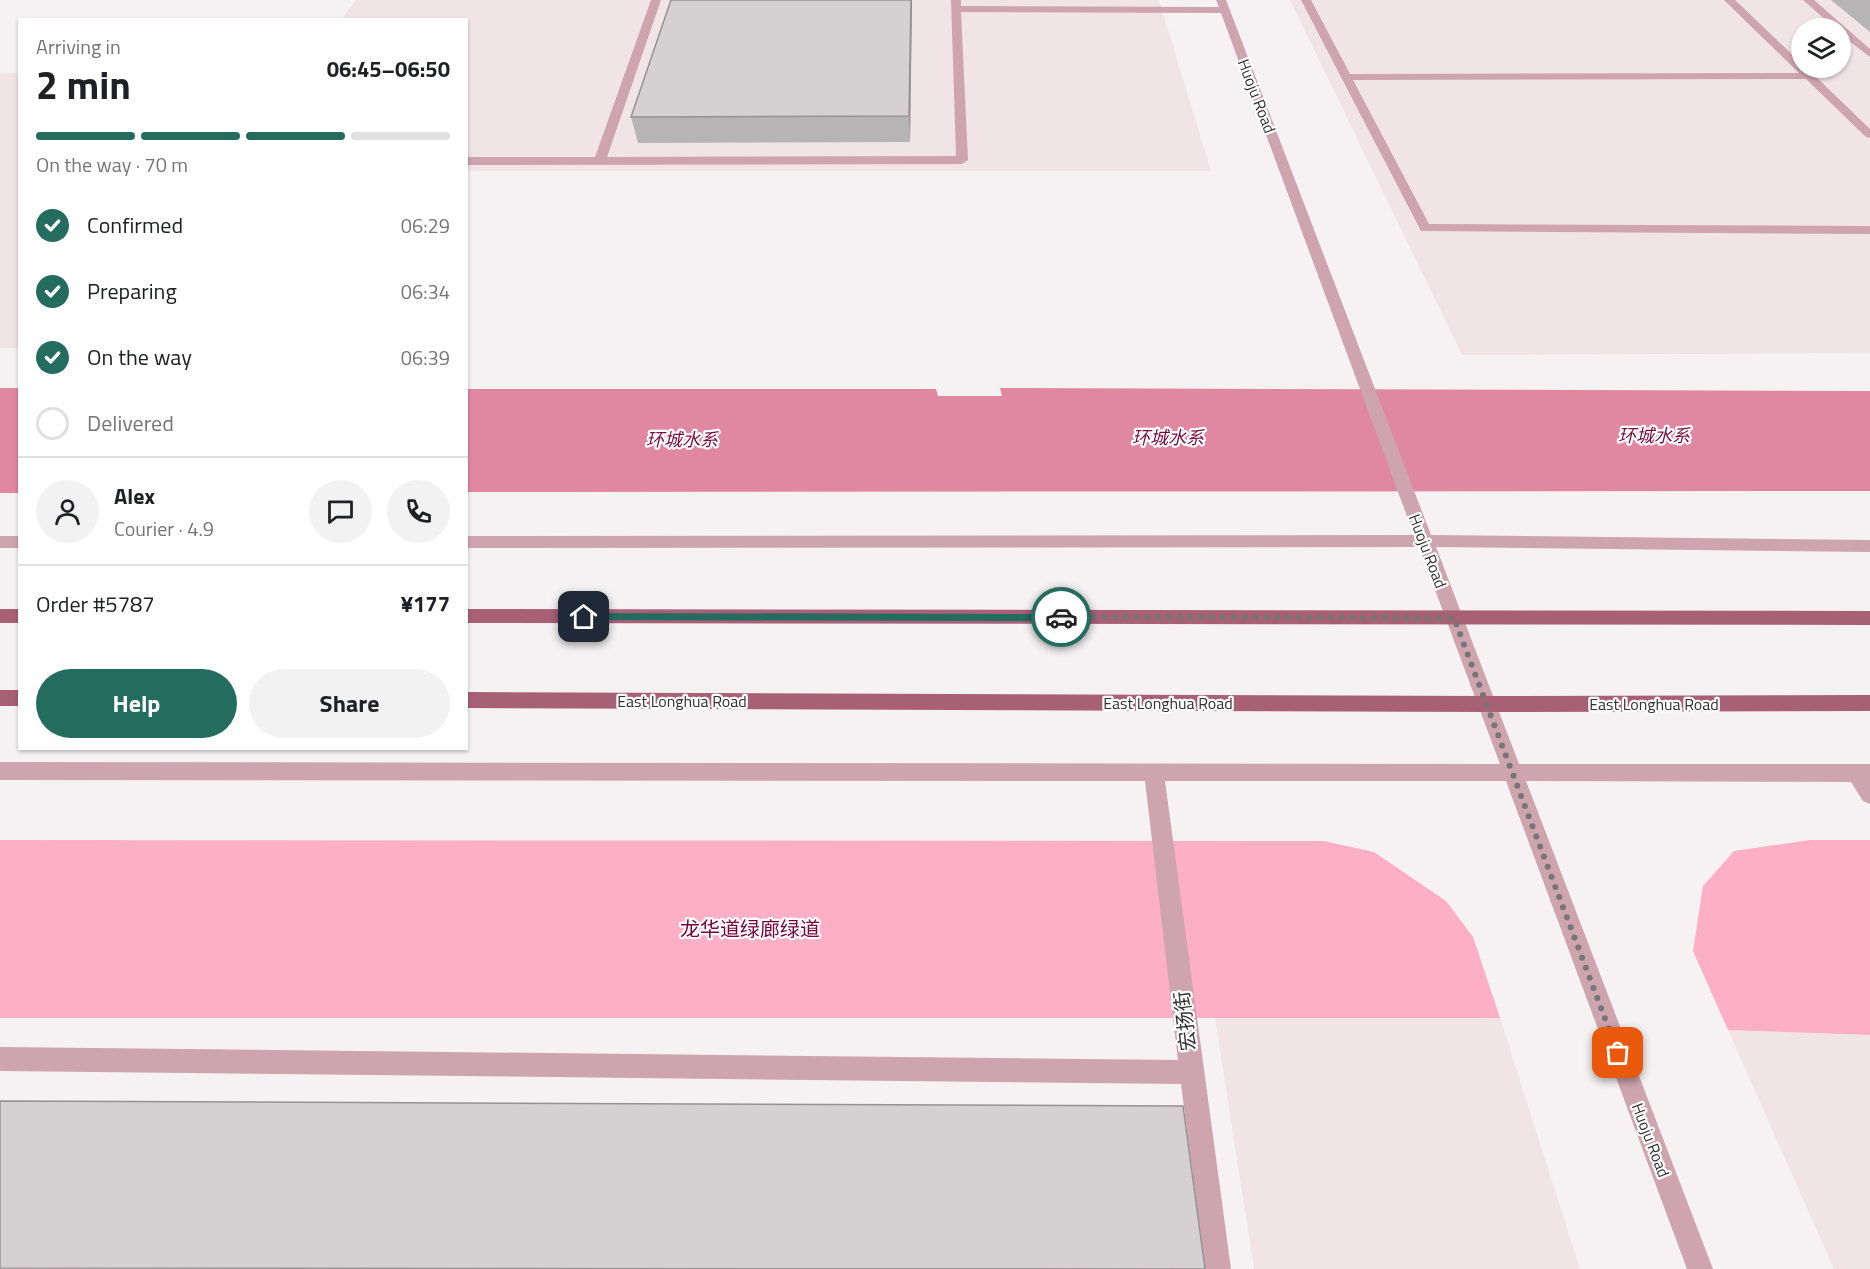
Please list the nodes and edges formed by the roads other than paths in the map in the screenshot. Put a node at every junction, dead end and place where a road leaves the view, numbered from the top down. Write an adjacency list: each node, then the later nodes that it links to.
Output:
1 (656, 0): 15 (street)
2 (1306, 0): 11 (street)
3 (1729, 0): 9 (street)
4 (1808, 0): 8 (street)
5 (956, 5): 6 (street); 15 (street)
6 (1111, 5): 7 (street)
7 (1223, 5): 20 (street, Huoju Road)
8 (1870, 54)
9 (1791, 59)
10 (1791, 76): 11 (street)
11 (1345, 77): 16 (street)
12 (1811, 78): 13 (street)
13 (1870, 135)
14 (468, 161): 15 (street)
15 (600, 161)
16 (1870, 230)
17 (0, 542): 18 (street)
18 (18, 542)
19 (468, 542): 20 (street)
20 (1425, 542): 21 (street); 25 (street, Huoju Road)
21 (1870, 546)
22 (0, 616): 23 (main road)
23 (18, 616)
24 (468, 616): 25 (main road)
25 (1454, 618): 26 (main road); 31 (street, Huoju Road)
26 (1870, 618)
27 (0, 698): 28 (main road)
28 (18, 698)
29 (468, 700): 31 (main road, East Longhua Road)
30 (1870, 703): 31 (main road, East Longhua Road)
31 (1486, 704): 34 (street, Huoju Road)
32 (0, 771): 33 (street)
33 (1154, 772): 34 (street); 38 (street, 宏扬街)
34 (1512, 773): 35 (street); 40 (street, Huoju Road)
35 (1863, 773): 36 (street)
36 (1870, 795)
37 (0, 1059): 38 (street)
38 (1191, 1072): 39 (street, 宏扬街)
39 (1218, 1269)
40 (1700, 1269)

